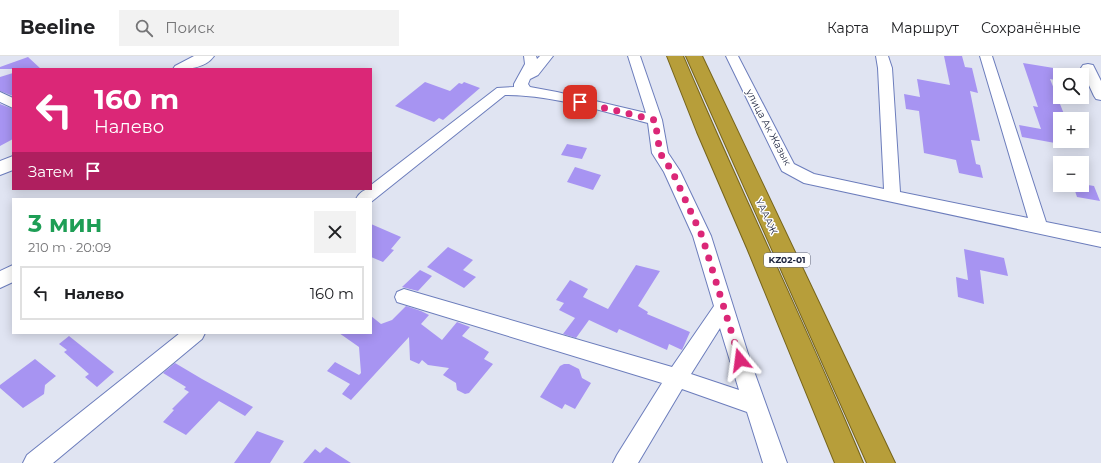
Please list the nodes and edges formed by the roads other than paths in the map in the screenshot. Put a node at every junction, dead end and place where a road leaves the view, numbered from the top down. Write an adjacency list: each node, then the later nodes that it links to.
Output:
1 (206, 56): 11 (street)
2 (530, 56): 12 (street)
3 (547, 56): 12 (street)
4 (634, 56): 16 (street)
5 (675, 56): 33 (highway, ҮАААЖ / KZ02-01)
6 (694, 56): 34 (highway, ҮАААЖ / KZ02-01)
7 (732, 56): 19 (street, улица Ак Жазык)
8 (882, 56): 19 (street)
9 (986, 56): 21 (street)
10 (1091, 65): 14 (street)
11 (183, 68)
12 (526, 84): 16 (street); 20 (street)
13 (0, 96): 15 (street)
14 (1101, 96)
15 (12, 103)
16 (655, 120): 26 (street)
17 (12, 163): 18 (street)
18 (0, 169)
19 (892, 195): 21 (street, улица Ак Жазык)
20 (365, 198)
21 (1039, 228): 22 (street, улица Ак Жазык)
22 (1101, 240)
23 (12, 273): 24 (street)
24 (0, 281)
25 (404, 297): 28 (street)
26 (724, 306): 28 (street); 29 (street)
27 (194, 334): 30 (street)
28 (677, 378): 29 (street); 31 (street)
29 (755, 405): 32 (street)
30 (35, 463)
31 (625, 463)
32 (775, 463)
33 (849, 463)
34 (882, 463)

